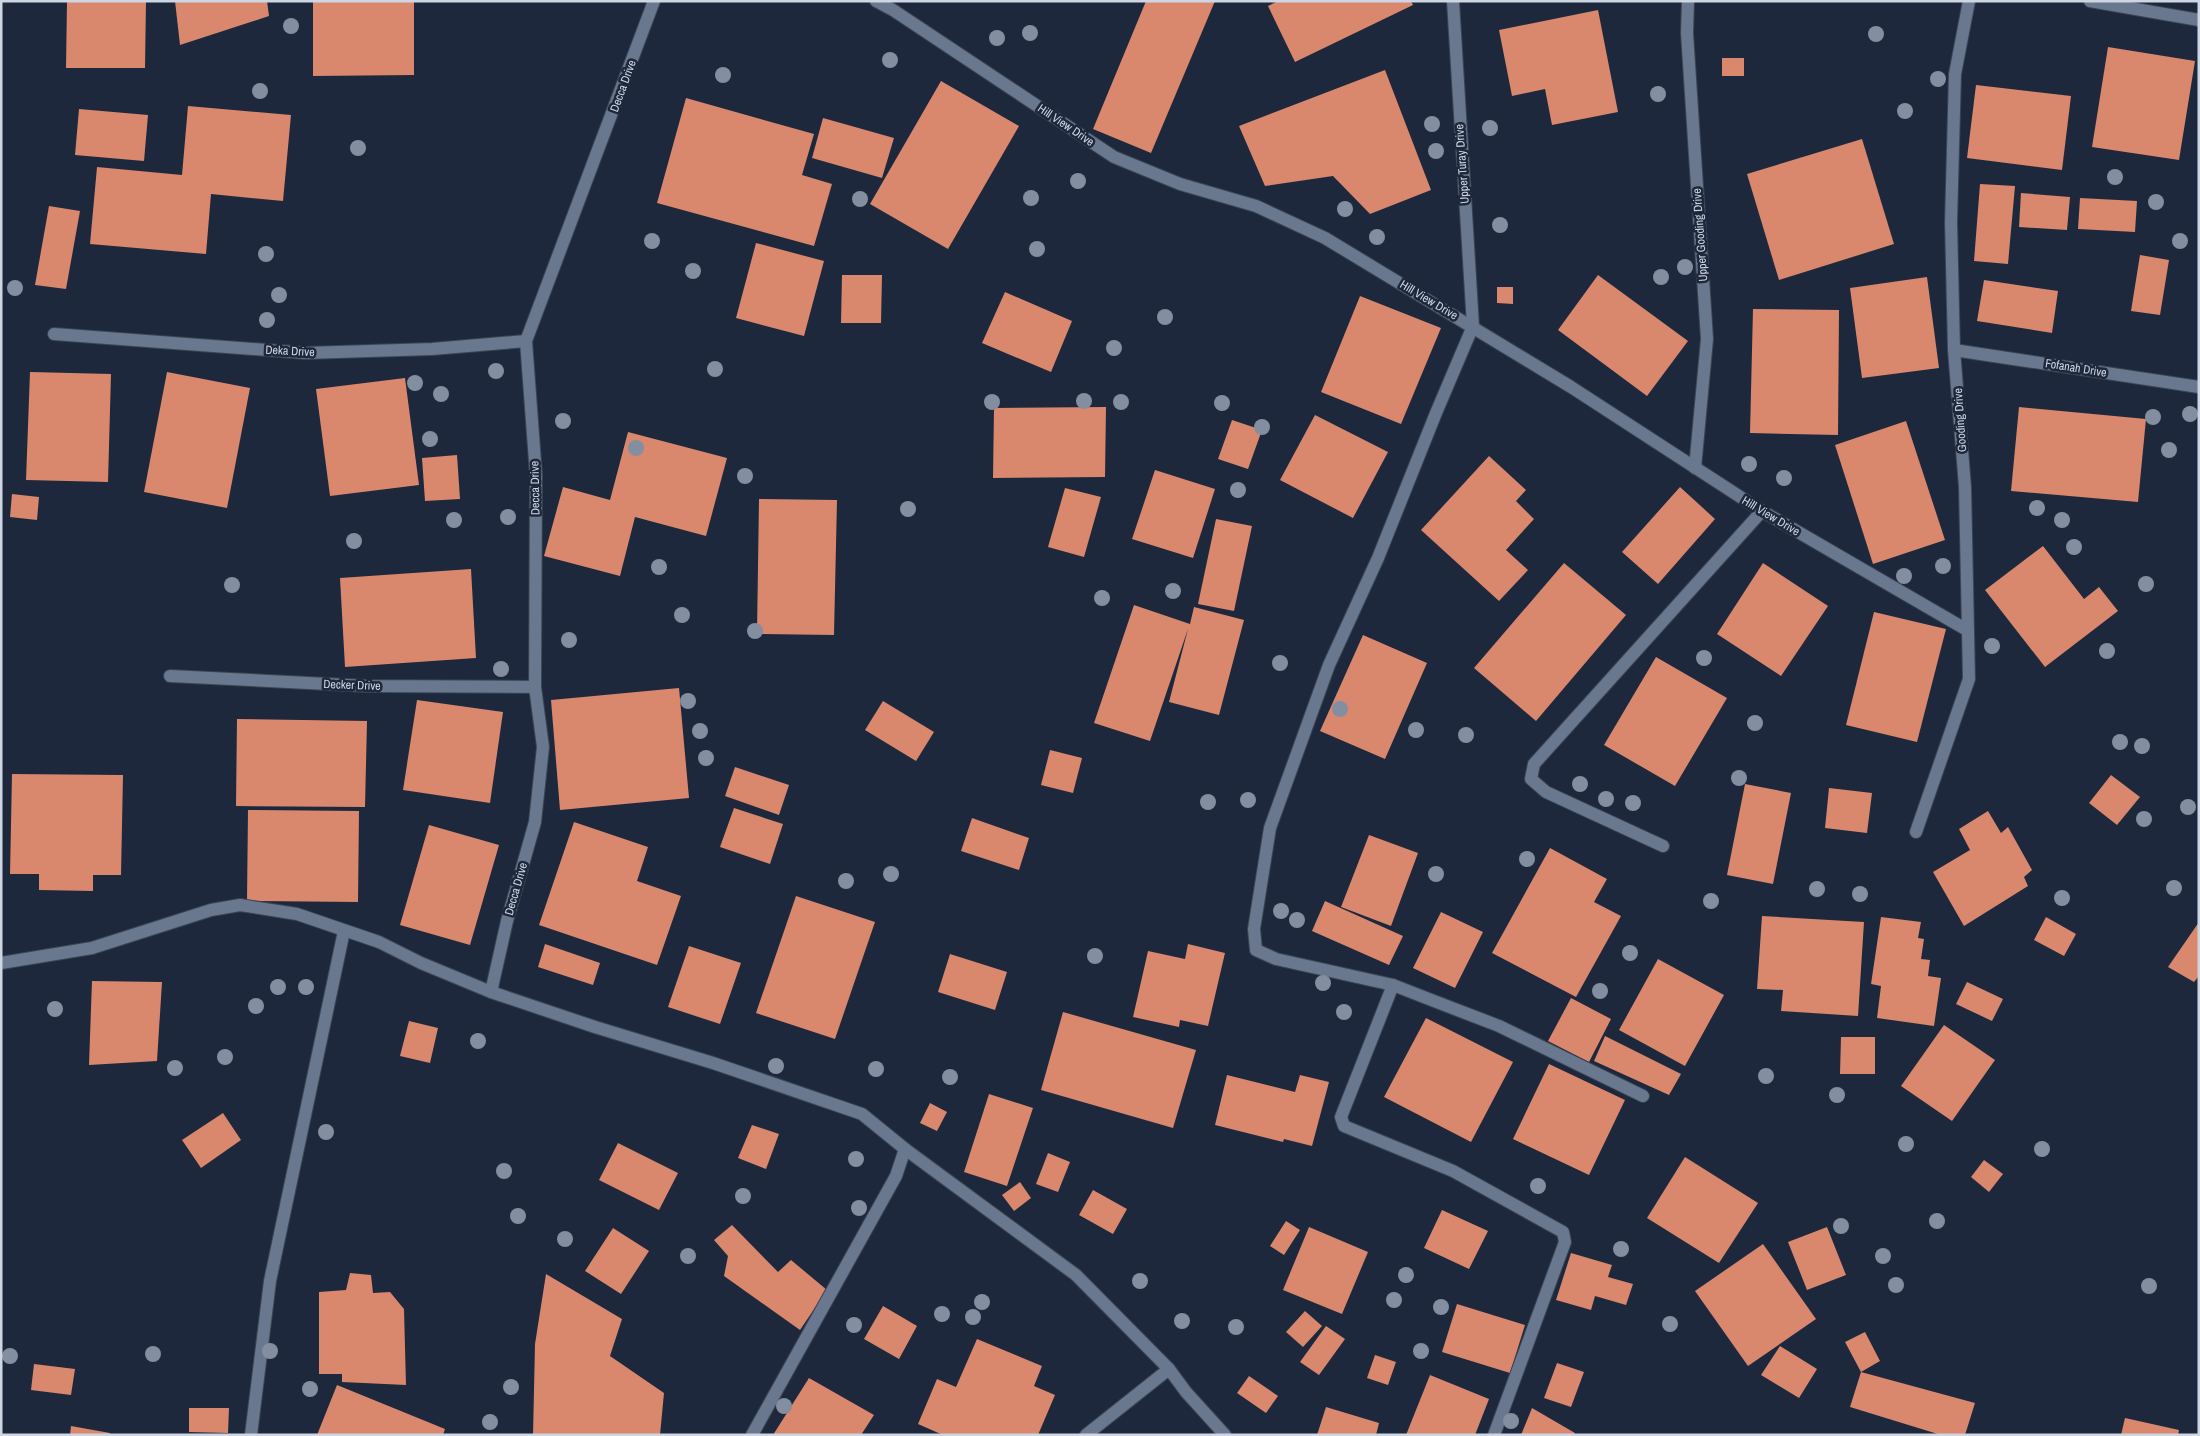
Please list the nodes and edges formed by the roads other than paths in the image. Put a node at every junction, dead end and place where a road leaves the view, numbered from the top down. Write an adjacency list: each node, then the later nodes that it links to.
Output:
1 (654, 1): 10 (street, Decca Drive)
2 (876, 1): 8 (street, Hill View Drive)
3 (1453, 1): 8 (street, Upper Turay Drive)
4 (1688, 1): 13 (street, Upper Gooding Drive)
5 (1969, 1): 11 (street, Gooding Drive)
6 (2090, 1): 7 (street)
7 (2199, 20)
8 (1473, 326): 13 (street, Hill View Drive); 22 (street)
9 (54, 334): 10 (street, Deka Drive)
10 (526, 342): 17 (street, Decca Drive)
11 (1954, 350): 12 (street, Fofanah Drive); 15 (street, Gooding Drive)
12 (2199, 387)
13 (1695, 468): 14 (street, Hill View Drive)
14 (1762, 511): 15 (street, Hill View Drive); 19 (street)
15 (1967, 630): 18 (street, Gooding Drive)
16 (170, 676): 17 (street, Decker Drive)
17 (535, 687): 23 (street, Decca Drive)
18 (1916, 832)
19 (1663, 846)
20 (344, 932): 21 (street); 23 (street); 27 (street)
21 (1, 962)
22 (1393, 985): 24 (street); 31 (street)
23 (491, 992): 25 (street)
24 (1642, 1096)
25 (905, 1148): 26 (street); 28 (street)
26 (1169, 1368): 29 (street); 30 (street)
27 (251, 1435)
28 (752, 1435)
29 (1086, 1435)
30 (1225, 1435)
31 (1494, 1435)

